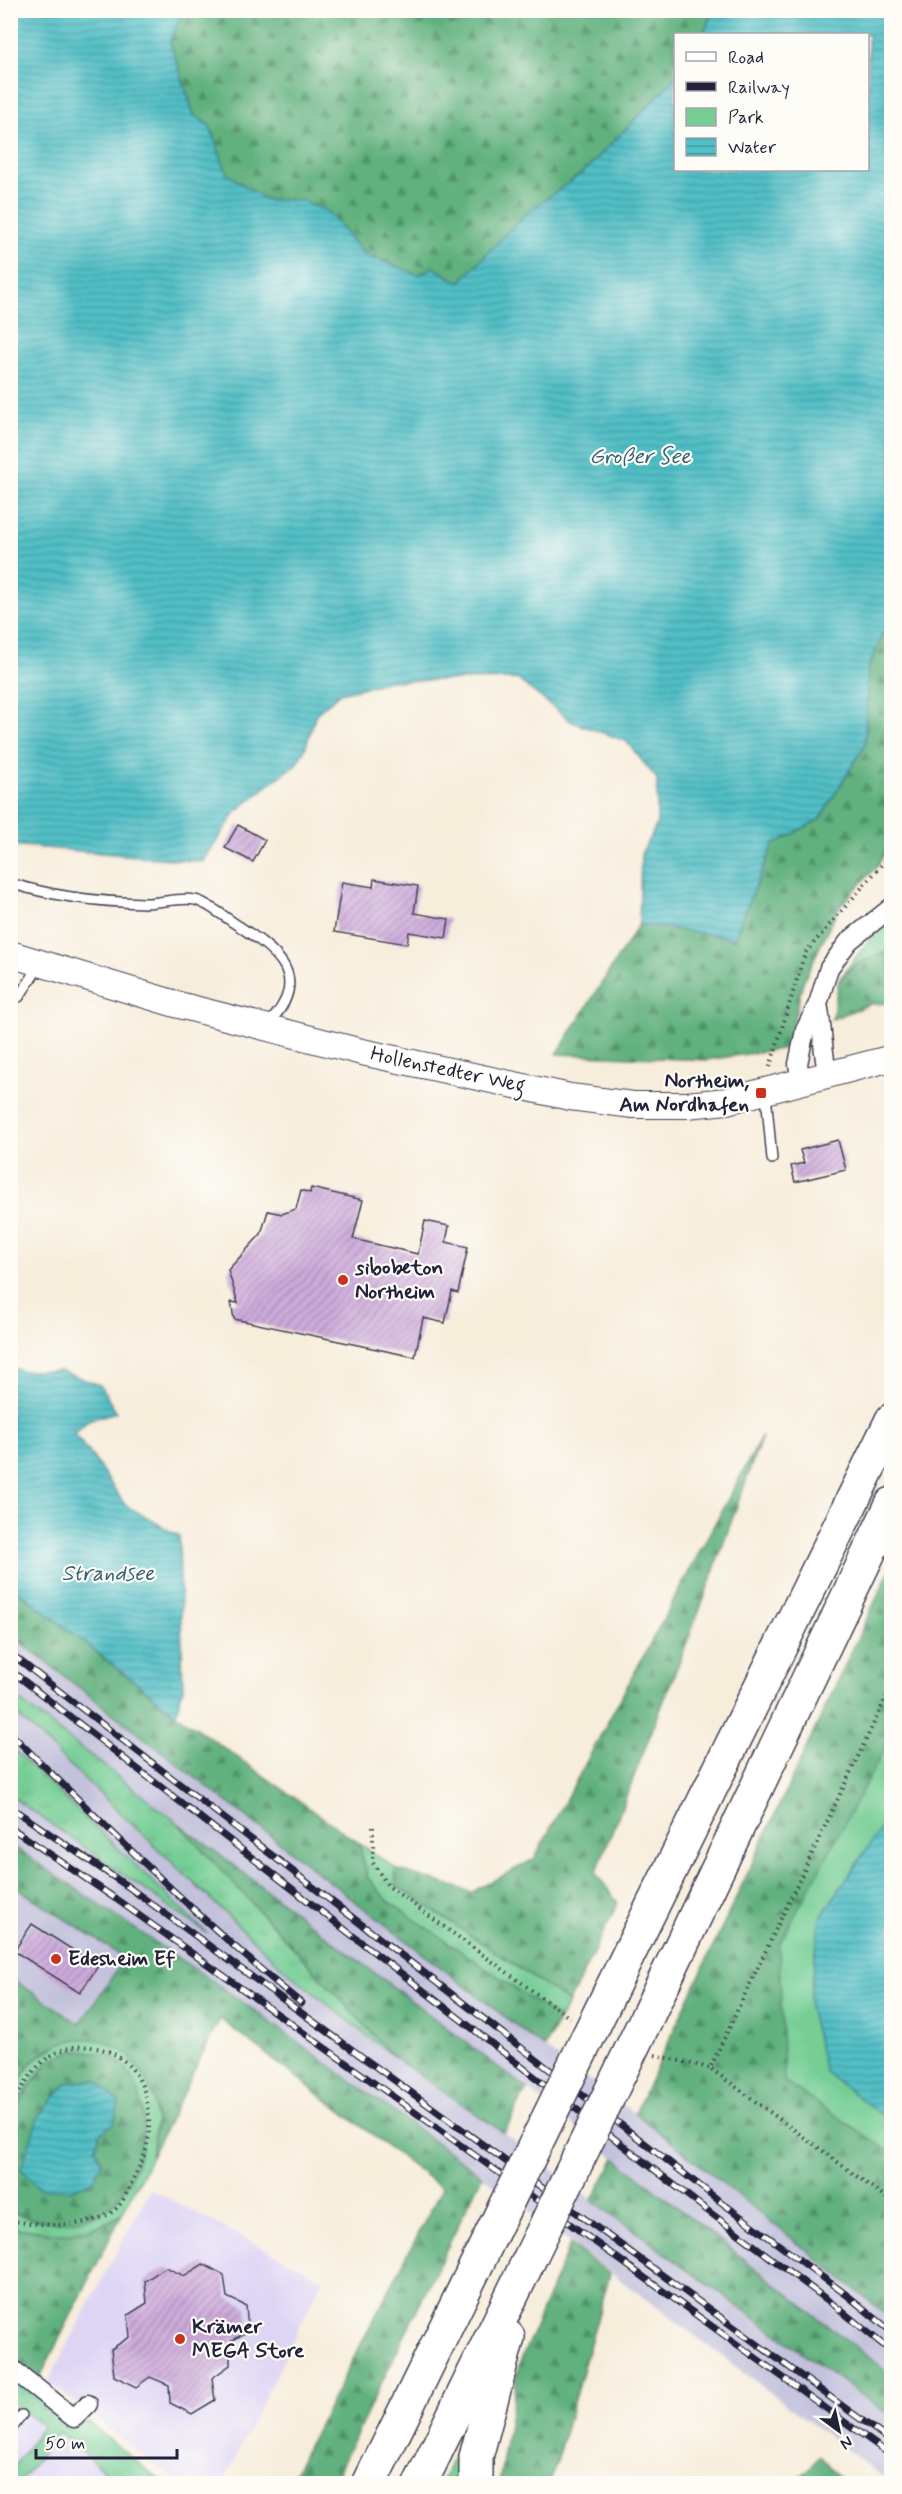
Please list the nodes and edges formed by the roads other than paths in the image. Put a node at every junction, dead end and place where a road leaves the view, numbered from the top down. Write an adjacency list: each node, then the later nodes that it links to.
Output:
1 (10, 884): 7 (lane)
2 (891, 907): 6 (street)
3 (10, 954): 4 (main road, Hollenstedter Weg)
4 (41, 963): 5 (lane); 7 (main road, Hollenstedter Weg)
5 (10, 995)
6 (818, 1004): 9 (street); 10 (street)
7 (264, 1028): 11 (main road, Hollenstedter Weg)
8 (891, 1058): 10 (main road, Hollenstedter Weg)
9 (800, 1074): 10 (main road, Hollenstedter Weg); 11 (main road, Hollenstedter Weg)
10 (828, 1076)
11 (768, 1082): 12 (lane)
12 (772, 1160)
13 (891, 1420): 20 (highway, bridge)
14 (891, 1504): 15 (highway, bridge)
15 (529, 2260): 21 (highway); 22 (highway)
16 (10, 2367): 17 (street)
17 (88, 2404)
18 (22, 2415): 19 (lane)
19 (10, 2431)
20 (369, 2484)
21 (420, 2484)
22 (476, 2484)

